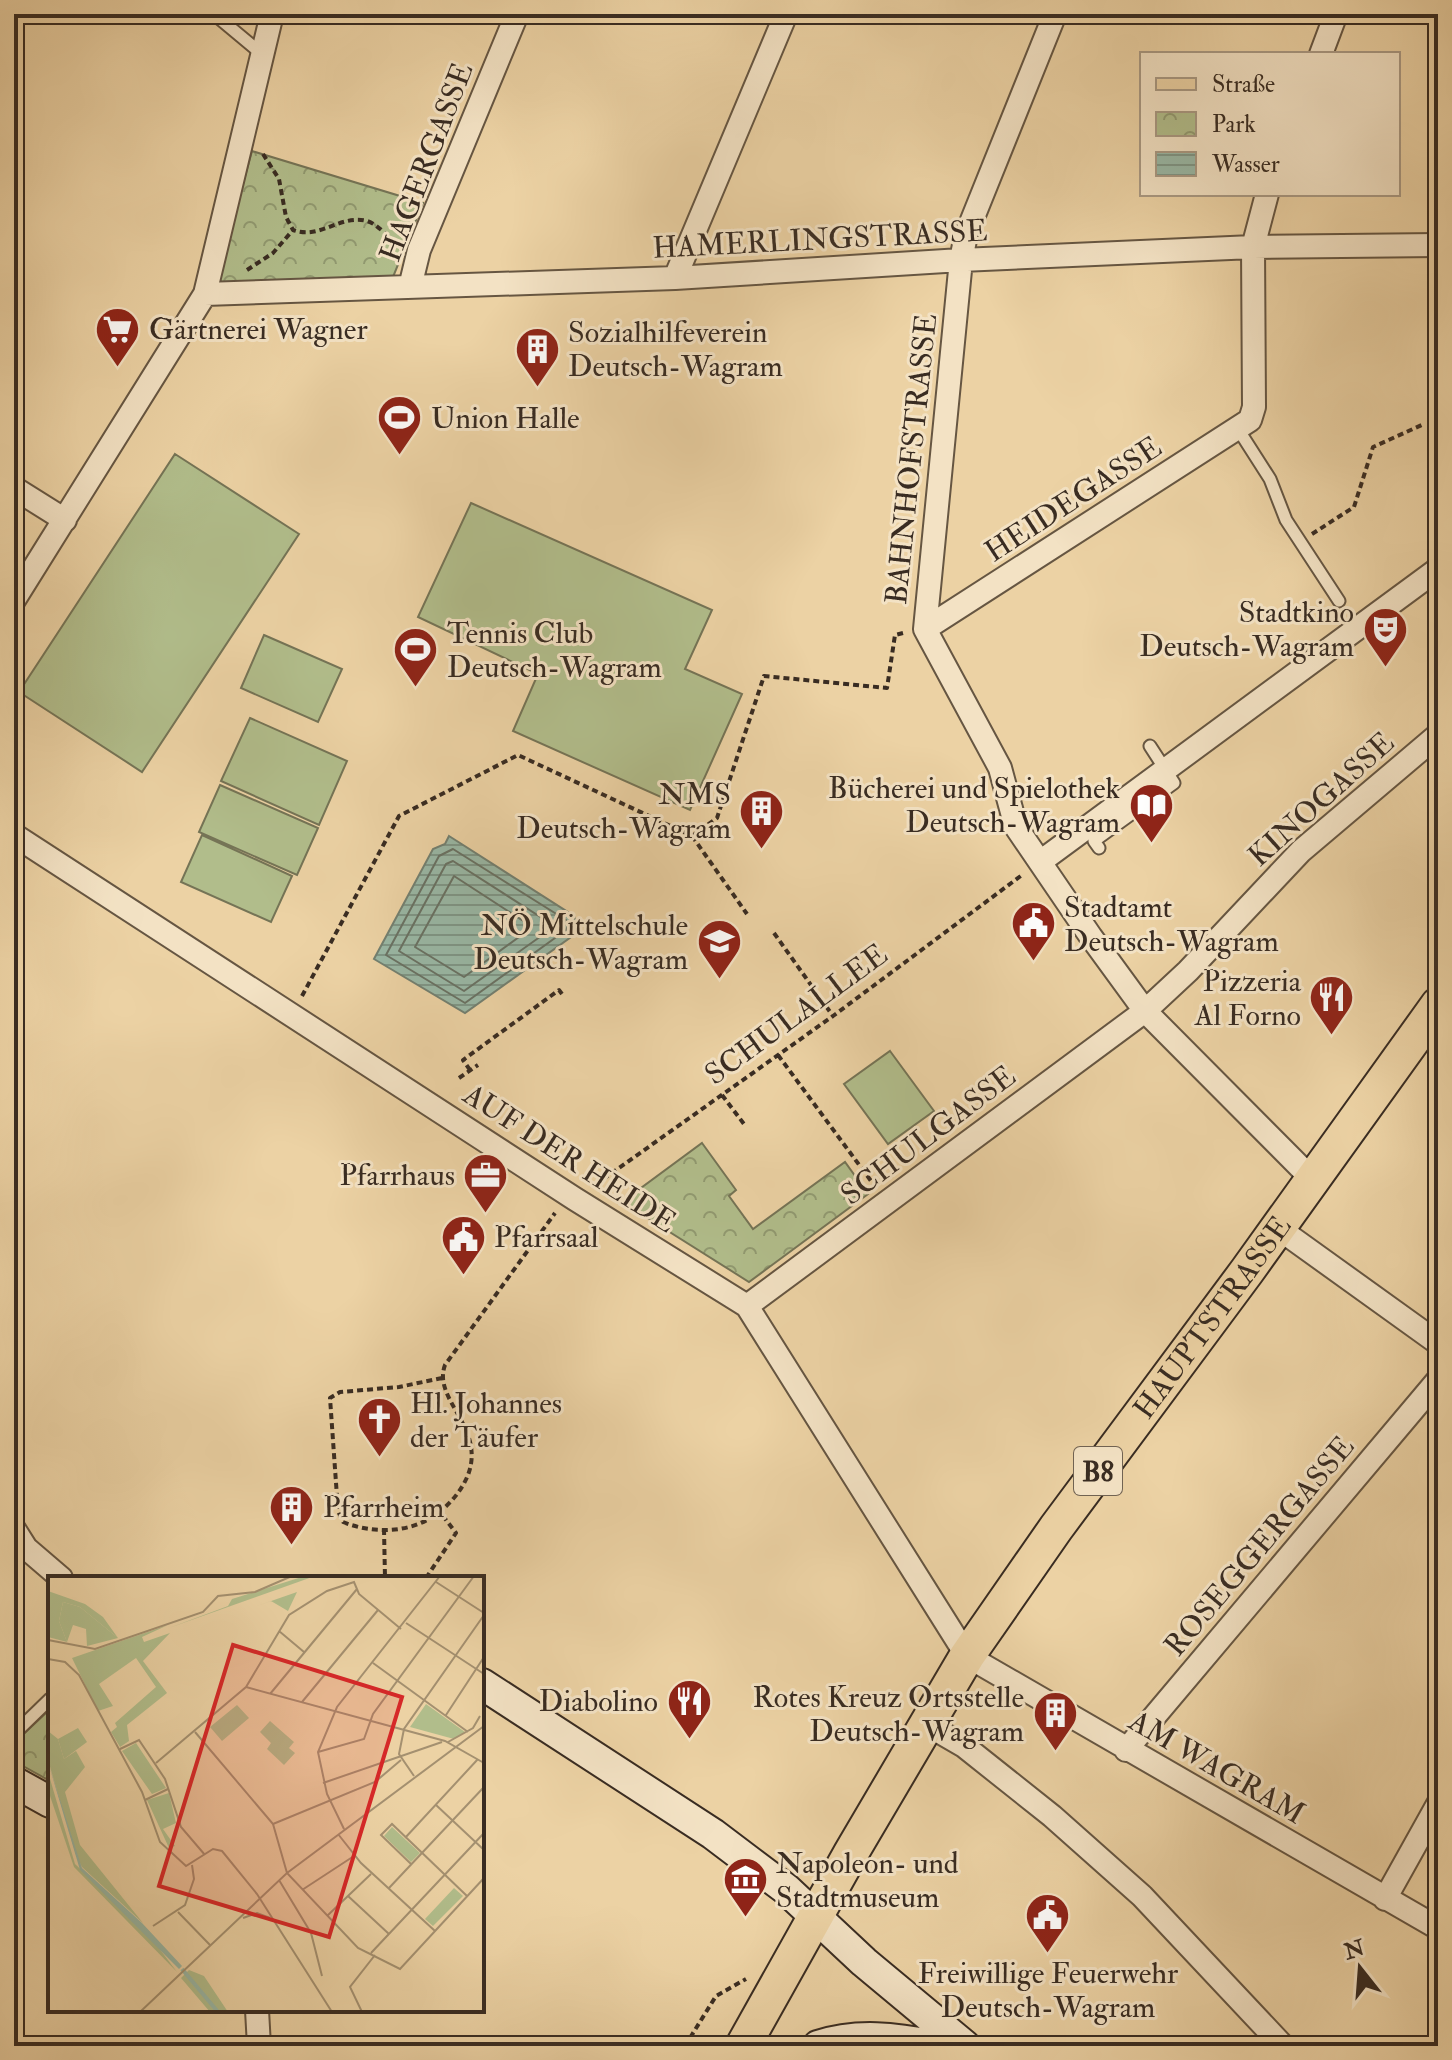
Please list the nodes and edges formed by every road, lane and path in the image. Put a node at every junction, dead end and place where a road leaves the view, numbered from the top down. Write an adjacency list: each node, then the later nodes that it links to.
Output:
1 (214, 14): 8 (lane)
2 (272, 14): 8 (street)
3 (517, 14): 14 (street, HAGERGASSE)
4 (786, 14): 17 (street)
5 (1055, 14): 15 (street, BAHNHOFSTRASSE)
6 (1336, 14): 7 (street)
7 (1322, 52)
8 (263, 54): 9 (street)
9 (246, 125): 11 (path); 19 (street)
10 (1266, 196): 13 (street)
11 (293, 230): 14 (path); 16 (path)
12 (1438, 245): 13 (street, HAMERLINGSTRASSE)
13 (1253, 247): 15 (street, HAMERLINGSTRASSE); 20 (street)
14 (419, 250): 18 (street, HAGERGASSE)
15 (961, 260): 17 (street, HAMERLINGSTRASSE); 28 (street, BAHNHOFSTRASSE)
16 (243, 271)
17 (675, 278): 18 (street, HAMERLINGSTRASSE)
18 (410, 287): 19 (street, HAMERLINGSTRASSE)
19 (205, 294): 23 (street)
20 (1245, 423): 24 (lane); 28 (street, HEIDEGASSE)
21 (1424, 424): 24 (path)
22 (14, 488): 23 (street)
23 (65, 520): 26 (street)
24 (1300, 542): 27 (lane)
25 (1438, 569): 31 (street)
26 (14, 600)
27 (1339, 601)
28 (925, 629): 33 (path); 35 (street, BAHNHOFSTRASSE)
29 (1438, 735): 40 (street, KINOGASSE)
30 (1150, 746): 31 (lane)
31 (1165, 769): 34 (lane); 35 (street)
32 (14, 835): 41 (street, AUF DER HEIDE)
33 (692, 836): 36 (path); 41 (path)
34 (1099, 848)
35 (1040, 862): 40 (street, BAHNHOFSTRASSE); 42 (path, SCHULALLEE)
36 (747, 914)
37 (774, 933): 42 (path)
38 (562, 994): 45 (path)
39 (1438, 1005): 49 (main road, HAUPTSTRASSE / B8)
40 (1145, 1011): 49 (street, BAHNHOFSTRASSE); 51 (street, SCHULGASSE)
41 (292, 1014): 50 (street, AUF DER HEIDE)
42 (833, 1016): 43 (path, SCHULALLEE)
43 (778, 1055): 47 (path, SCHULALLEE); 51 (path)
44 (478, 1065): 45 (path)
45 (470, 1070): 46 (path)
46 (459, 1078)
47 (722, 1095): 48 (path); 50 (path, SCHULALLEE)
48 (744, 1124)
49 (1313, 1180): 52 (main road, HAUPTSTRASSE / B8)
50 (575, 1199): 53 (street, AUF DER HEIDE); 55 (path, SCHULALLEE)
51 (887, 1202): 53 (street, SCHULGASSE)
52 (1278, 1228): 54 (street); 63 (main road, HAUPTSTRASSE / B8)
53 (747, 1306): 63 (street, AUF DER HEIDE)
54 (1438, 1343)
55 (442, 1378): 57 (path); 59 (path)
56 (1438, 1380): 68 (street, ROSEGGERGASSE)
57 (440, 1512): 59 (path); 62 (path)
58 (14, 1529): 60 (street)
59 (384, 1529): 61 (path)
60 (59, 1576)
61 (385, 1576)
62 (427, 1576)
63 (967, 1656): 66 (main road, HAUPTSTRASSE / B8); 68 (street, AM WAGRAM)
64 (484, 1685): 73 (main road)
65 (48, 1701): 67 (lane)
66 (926, 1724): 73 (main road, HAUPTSTRASSE / B8); 83 (street)
67 (14, 1734)
68 (1126, 1750): 72 (street, AM WAGRAM)
69 (14, 1782): 70 (main road)
70 (48, 1801)
71 (1438, 1804): 72 (street)
72 (1385, 1899): 74 (street, AM WAGRAM)
73 (814, 1918): 79 (main road, B8); 82 (main road)
74 (1438, 1928)
75 (754, 1971): 78 (path)
76 (257, 2012): 77 (street)
77 (259, 2046)
78 (685, 2046)
79 (743, 2046)
80 (818, 2046): 81 (main road)
81 (936, 2046)
82 (965, 2046)
83 (1283, 2046)

